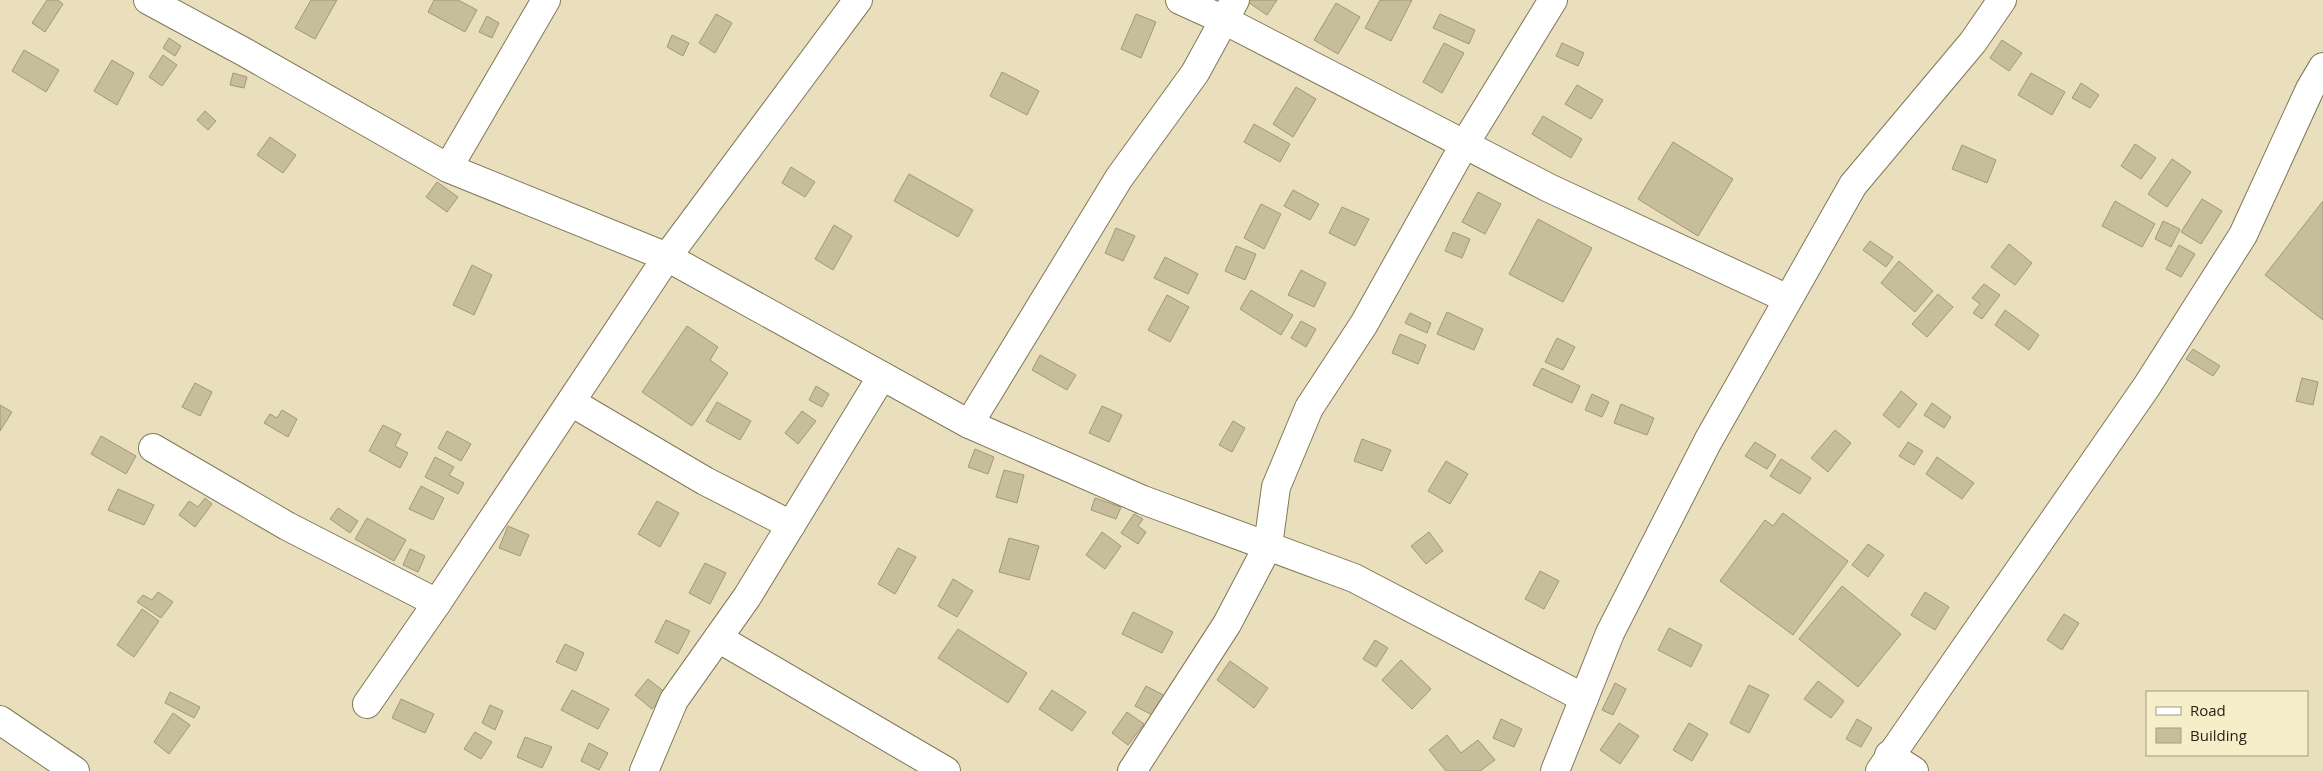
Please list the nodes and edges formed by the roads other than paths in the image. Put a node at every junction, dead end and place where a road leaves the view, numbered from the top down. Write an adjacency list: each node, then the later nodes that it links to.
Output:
1 (148, 0): 10 (street)
2 (546, 0): 10 (street)
3 (858, 0): 11 (street)
4 (1180, 0): 7 (street)
5 (1553, 0): 9 (street)
6 (2002, 0): 12 (street)
7 (1229, 10): 9 (street); 15 (street)
8 (2319, 84): 24 (street)
9 (1464, 145): 12 (street); 18 (street)
10 (448, 168): 11 (street)
11 (667, 257): 13 (street); 14 (street)
12 (1788, 299): 21 (street)
13 (882, 376): 15 (street); 17 (street)
14 (571, 402): 17 (street); 19 (street)
15 (969, 424): 18 (street)
16 (153, 448): 19 (street)
17 (791, 525): 20 (street)
18 (1268, 546): 21 (street); 28 (street)
19 (437, 603): 22 (street)
20 (718, 638): 26 (street); 27 (street)
21 (1584, 698): 29 (street)
22 (367, 704)
23 (0, 720): 25 (street)
24 (1885, 763): 30 (street)
25 (75, 771)
26 (644, 771)
27 (946, 771)
28 (1132, 771)
29 (1555, 771)
30 (1914, 771)

